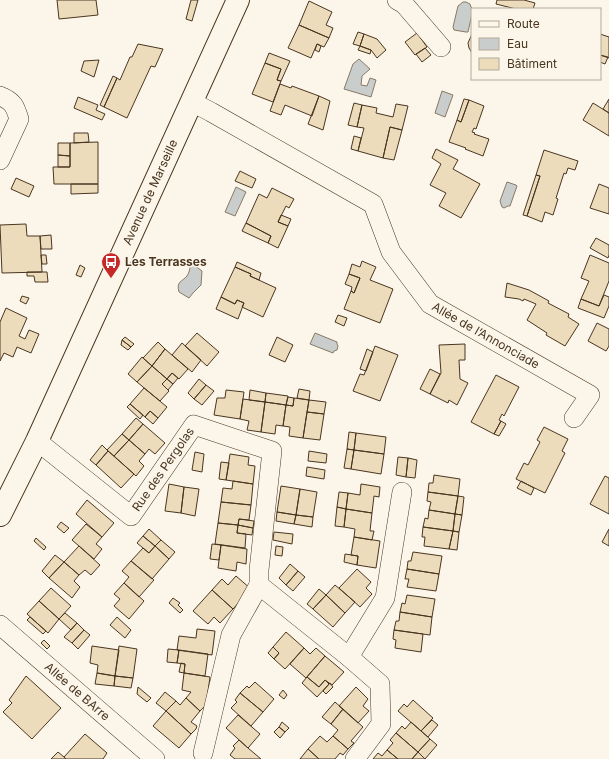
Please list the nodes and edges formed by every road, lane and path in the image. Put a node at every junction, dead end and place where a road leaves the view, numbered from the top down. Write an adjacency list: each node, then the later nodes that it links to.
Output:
1 (238, 0): 5 (street, Avenue de Marseille)
2 (397, 0): 3 (street)
3 (442, 47)
4 (0, 96): 6 (street)
5 (192, 102): 7 (street, Allée de l’Annonciade); 8 (street, Avenue de Marseille)
6 (0, 160)
7 (574, 418)
8 (37, 441): 10 (street, Avenue de Marseille); 11 (street, Rue des Pergolas)
9 (402, 492): 13 (street)
10 (0, 515)
11 (259, 585): 13 (street); 14 (street)
12 (0, 625): 15 (street, Allée de BArre)
13 (349, 657): 16 (street)
14 (203, 753)
15 (155, 759)
16 (355, 759)

